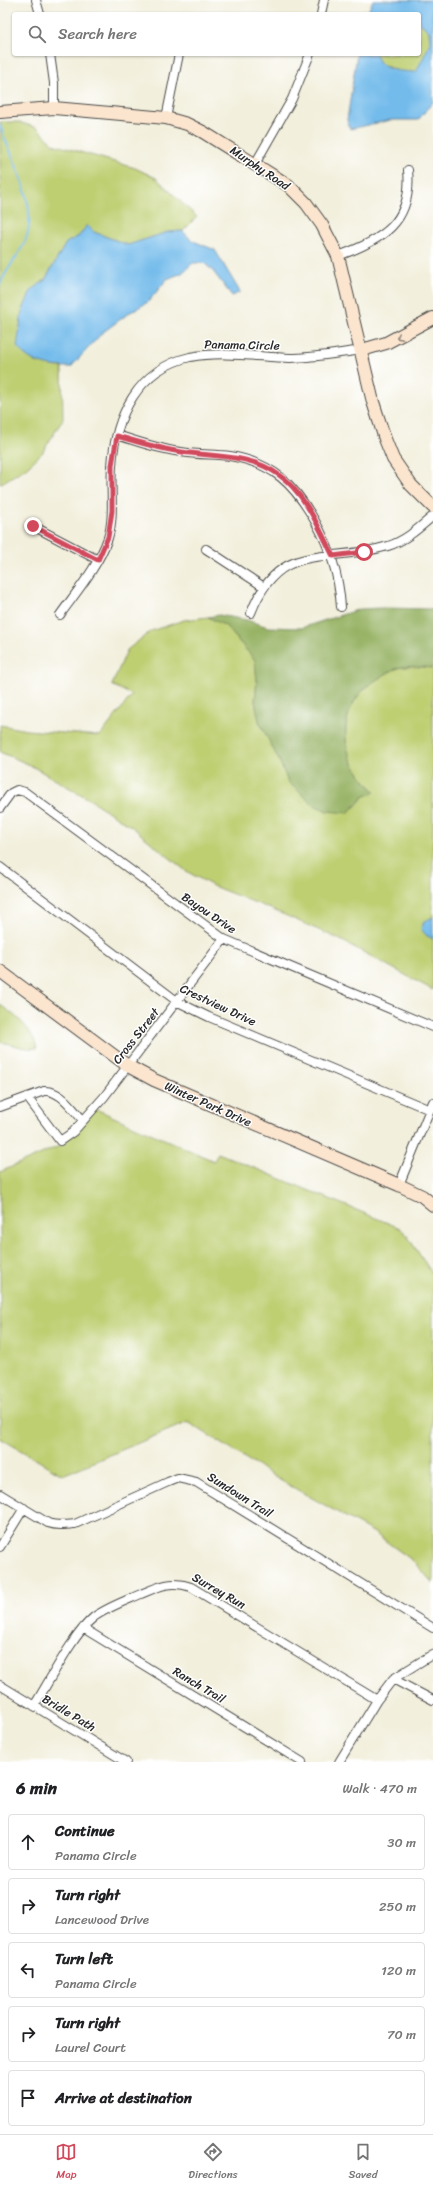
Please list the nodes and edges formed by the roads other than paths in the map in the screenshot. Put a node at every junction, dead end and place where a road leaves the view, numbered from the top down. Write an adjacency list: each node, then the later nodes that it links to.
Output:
1 (36, 0): 3 (street)
2 (324, 0): 4 (street)
3 (39, 12)
4 (321, 12)
5 (50, 56): 8 (street)
6 (179, 56): 10 (street)
7 (309, 56): 11 (street)
8 (54, 108): 9 (street, Murphy Road); 10 (street, Murphy Road)
9 (0, 112)
10 (166, 118): 11 (street, Murphy Road)
11 (255, 164): 13 (street, Murphy Road)
12 (408, 170): 13 (street)
13 (338, 256): 15 (street, Murphy Road)
14 (433, 318): 15 (street, one-way to 15)
15 (362, 350): 16 (street, Panama Circle); 17 (street, Murphy Road)
16 (117, 436): 21 (street); 22 (street, Panama Circle)
17 (433, 507)
18 (433, 516): 21 (street)
19 (33, 526): 22 (street)
20 (206, 550): 23 (street)
21 (333, 556): 23 (street); 24 (street)
22 (98, 560): 26 (street, Panama Circle)
23 (264, 587): 25 (street)
24 (341, 607)
25 (251, 613)
26 (60, 615)
27 (0, 808): 29 (street, Bayou Drive)
28 (0, 867): 31 (street, Crestview Drive)
29 (224, 939): 31 (street, Cross Street); 32 (street, Bayou Drive)
30 (0, 971): 33 (street, Winter Park Drive)
31 (178, 1002): 33 (street, Cross Street); 35 (street, Crestview Drive)
32 (433, 1027)
33 (128, 1066): 37 (street, Cross Street); 38 (street, Winter Park Drive)
34 (27, 1097): 36 (street); 37 (street); 37 (street, Cross Street)
35 (431, 1106): 38 (street)
36 (0, 1107)
37 (83, 1120)
38 (399, 1185): 39 (street, Winter Park Drive)
39 (433, 1205)
40 (0, 1494): 41 (street, Sundown Trail)
41 (24, 1508): 42 (street); 44 (street, Sundown Trail)
42 (0, 1547)
43 (82, 1628): 48 (street, Surrey Run); 50 (street, Surrey Run); 52 (street, Ranch Trail)
44 (433, 1628)
45 (433, 1654): 46 (street)
46 (393, 1679): 48 (street); 49 (street)
47 (0, 1685): 50 (street, Bridle Path)
48 (377, 1700): 53 (street)
49 (433, 1700)
50 (34, 1706): 51 (street, Bridle Path)
51 (126, 1762)
52 (302, 1762)
53 (339, 1762)

